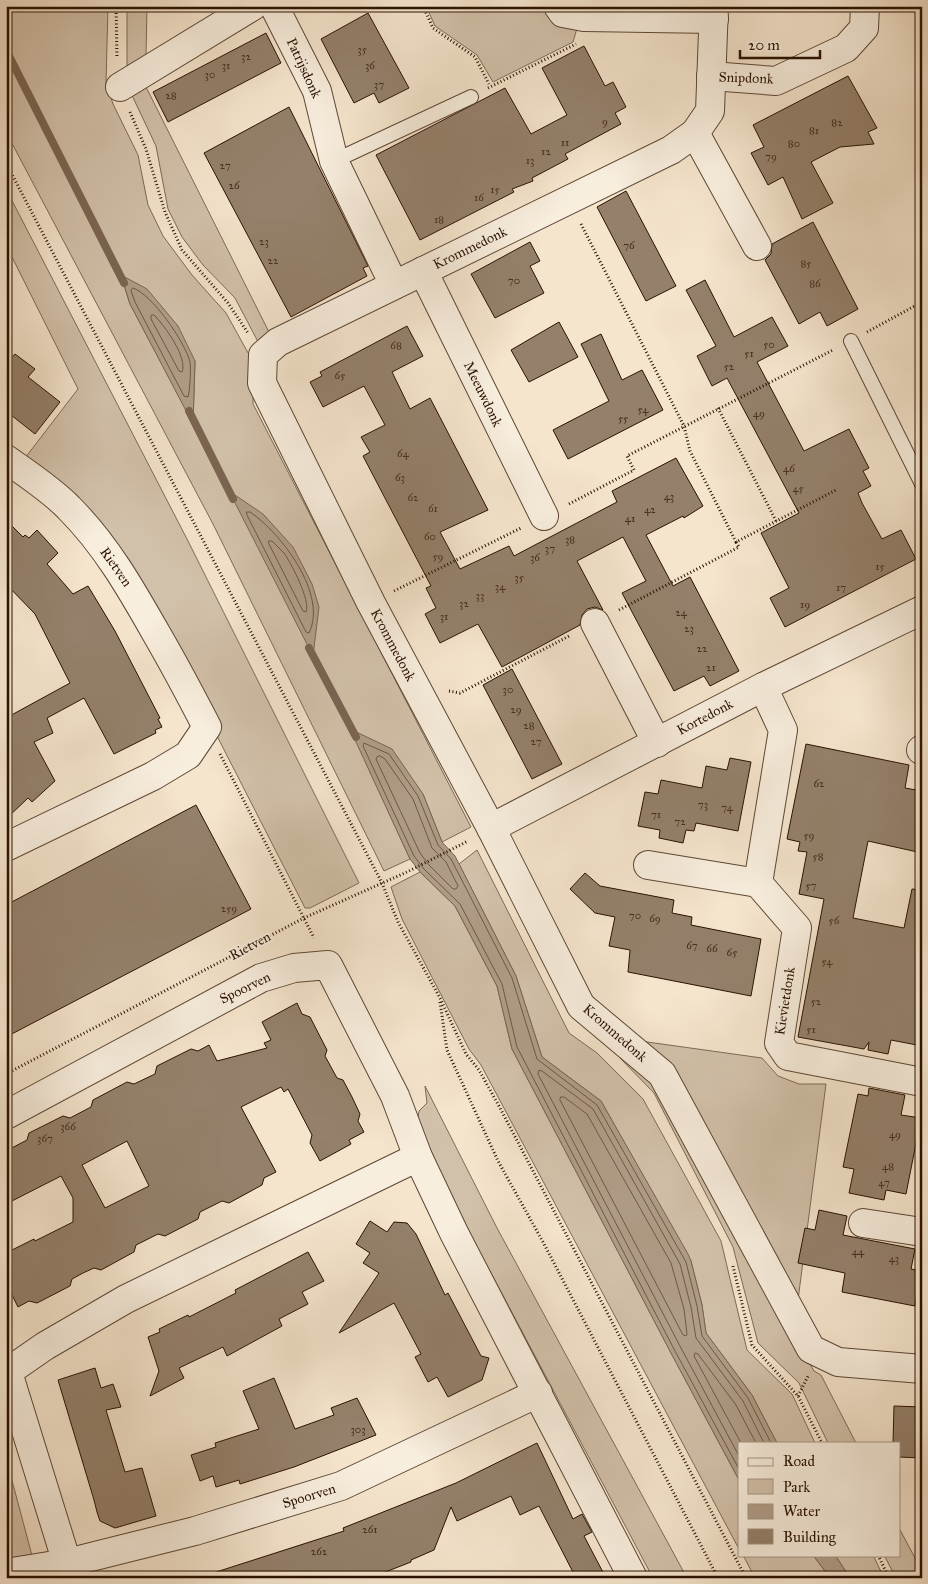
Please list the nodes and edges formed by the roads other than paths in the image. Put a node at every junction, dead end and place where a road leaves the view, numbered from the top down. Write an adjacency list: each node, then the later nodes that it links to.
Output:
1 (252, 6): 7 (street)
2 (274, 6): 10 (street, Patrijsdonk)
3 (558, 6): 5 (street)
4 (865, 6): 6 (street, Snipdonk)
5 (714, 13): 6 (street, Krommedonk)
6 (711, 76): 9 (street, Krommedonk)
7 (120, 87)
8 (471, 97): 10 (lane)
9 (694, 133): 11 (street); 12 (street, Krommedonk)
10 (334, 161): 13 (street, Patrijsdonk)
11 (757, 246)
12 (423, 271): 13 (street, Krommedonk); 17 (street, Meeuwdonk)
13 (394, 285): 22 (street, Krommedonk)
14 (851, 341): 16 (lane)
15 (6, 459): 23 (street, Rietven)
16 (922, 484)
17 (544, 516)
18 (922, 610): 20 (street, Kortedonk)
19 (595, 623): 21 (street)
20 (762, 687): 21 (street, Kortedonk); 25 (street)
21 (657, 743): 22 (street, Kortedonk)
22 (491, 828): 31 (street, Krommedonk)
23 (6, 847)
24 (648, 865): 25 (street)
25 (758, 883): 26 (street, Kievietdonk)
26 (922, 1082)
27 (6, 1115): 28 (street, Spoorven)
28 (418, 1157): 32 (street); 33 (street, Spoorven)
29 (863, 1223): 30 (street)
30 (922, 1232)
31 (922, 1369)
32 (7, 1370): 34 (street)
33 (538, 1393): 34 (street, Spoorven); 36 (street, Spoorven)
34 (68, 1570): 35 (street, Spoorven)
35 (6, 1573)
36 (633, 1578)

